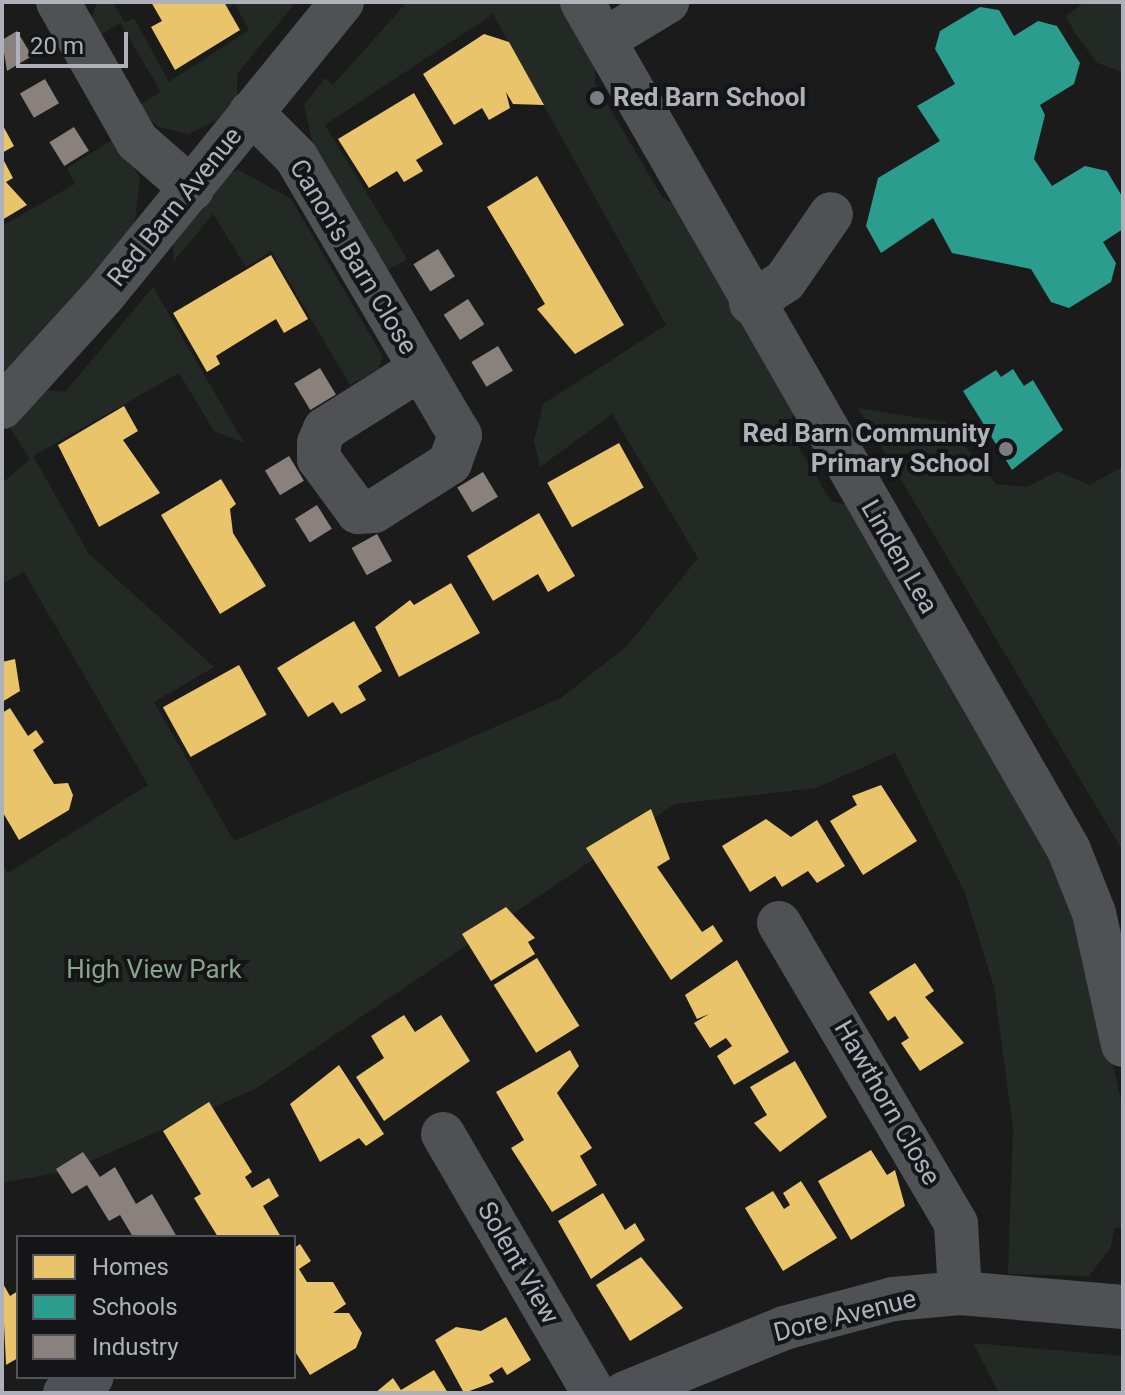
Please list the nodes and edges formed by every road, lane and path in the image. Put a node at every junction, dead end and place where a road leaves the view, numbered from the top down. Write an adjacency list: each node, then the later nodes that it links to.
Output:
1 (58, 2): 7 (street)
2 (342, 2): 6 (street, Red Barn Avenue)
3 (582, 2): 5 (street, Linden Lea)
4 (667, 2): 5 (street)
5 (604, 40): 9 (street, Linden Lea)
6 (251, 112): 7 (street, Red Barn Avenue); 10 (street, Canon's Barn Close)
7 (192, 189): 11 (street, Red Barn Avenue)
8 (831, 214): 9 (street)
9 (751, 303): 13 (street, Linden Lea)
10 (420, 369)
11 (2, 407)
12 (779, 923): 16 (street, Hawthorn Close)
13 (1110, 924): 14 (street, Linden Lea)
14 (1123, 1045)
15 (443, 1134): 19 (street, Solent View)
16 (960, 1293): 17 (street, Dore Avenue); 19 (street, Dore Avenue)
17 (1123, 1307)
18 (89, 1379): 20 (street)
19 (622, 1392)
20 (65, 1393)

